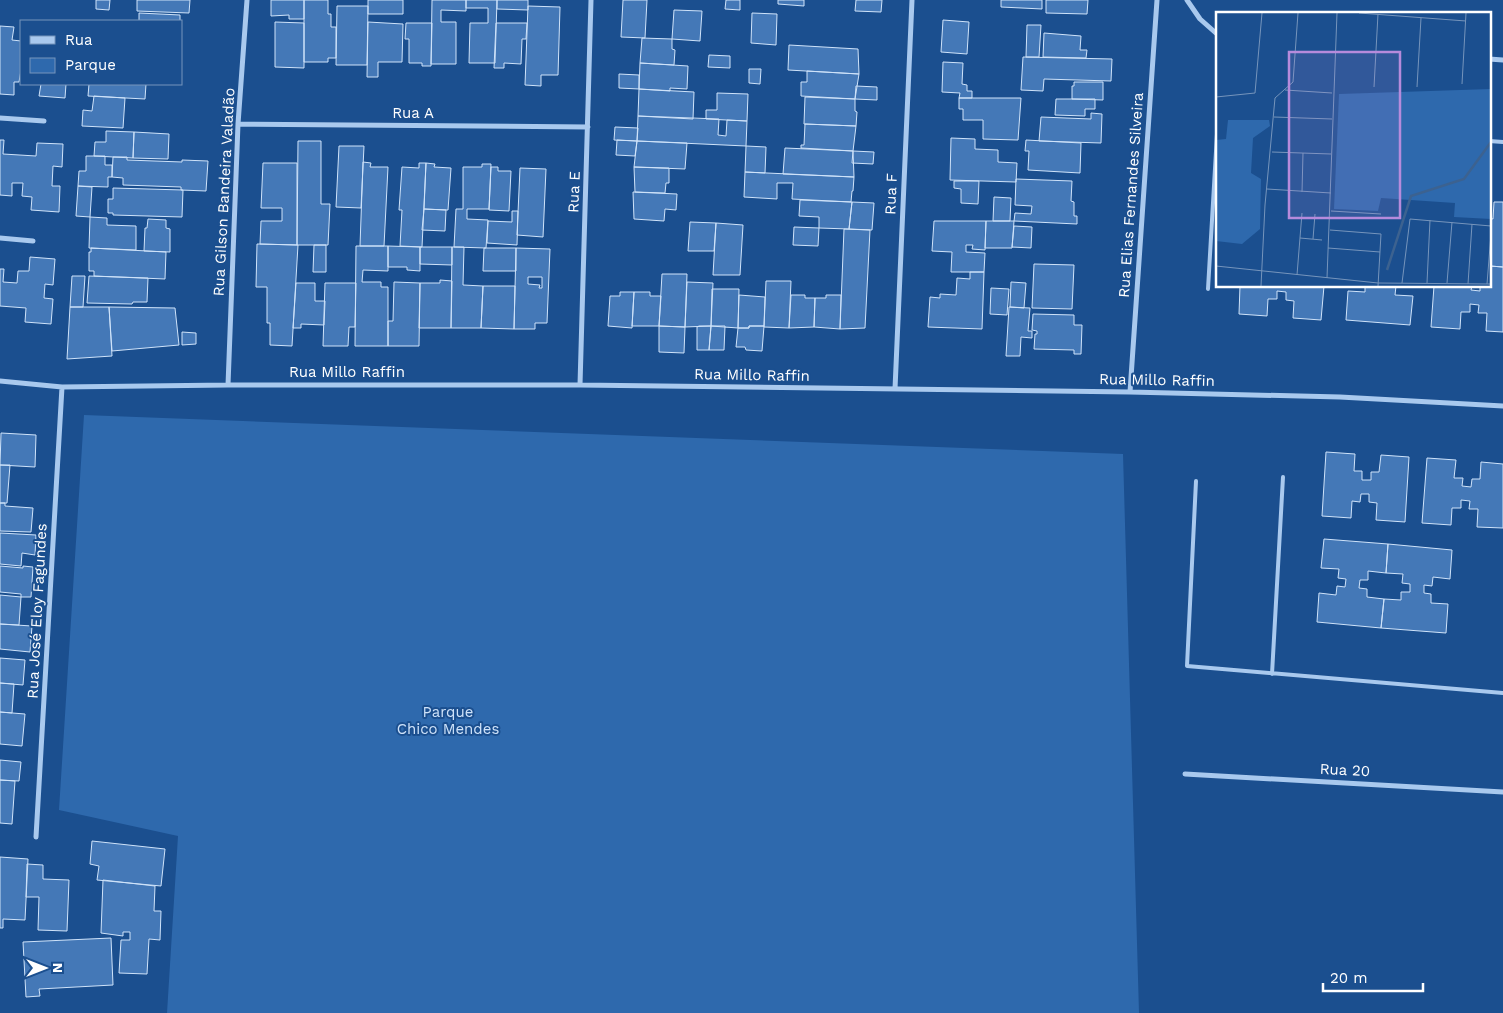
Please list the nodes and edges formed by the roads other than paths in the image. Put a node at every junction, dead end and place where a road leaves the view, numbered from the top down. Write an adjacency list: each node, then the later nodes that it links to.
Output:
1 (247, 0): 11 (street, Rua Gilson Bandeira Valadão)
2 (591, 0): 12 (street, Rua E)
3 (912, 0): 23 (street, Rua F)
4 (1157, 0): 24 (street, Rua Elias Fernandes Silveira)
5 (1187, 0): 6 (street)
6 (1216, 33)
7 (1490, 59): 8 (street)
8 (1503, 60)
9 (0, 118): 10 (street)
10 (44, 121)
11 (238, 124): 12 (street, Rua A); 20 (street, Rua Gilson Bandeira Valadão)
12 (588, 127): 21 (street, Rua E)
13 (1490, 141): 14 (lane)
14 (1503, 142)
15 (1216, 151): 18 (lane)
16 (0, 238): 17 (street)
17 (33, 241)
18 (1208, 289)
19 (0, 381): 22 (street, Rua Millo Raffin)
20 (228, 384): 21 (street, Rua Millo Raffin); 22 (street, Rua Millo Raffin)
21 (580, 385): 23 (street, Rua Millo Raffin)
22 (62, 387): 32 (street, Rua José Eloy Fagundes)
23 (895, 389): 24 (street, Rua Millo Raffin)
24 (1130, 392): 25 (street, Rua Millo Raffin)
25 (1503, 406)
26 (1283, 477): 28 (lane)
27 (1196, 481): 28 (lane)
28 (1272, 674): 29 (lane)
29 (1503, 693)
30 (1185, 774): 31 (street, Rua 20)
31 (1503, 792)
32 (36, 837)

